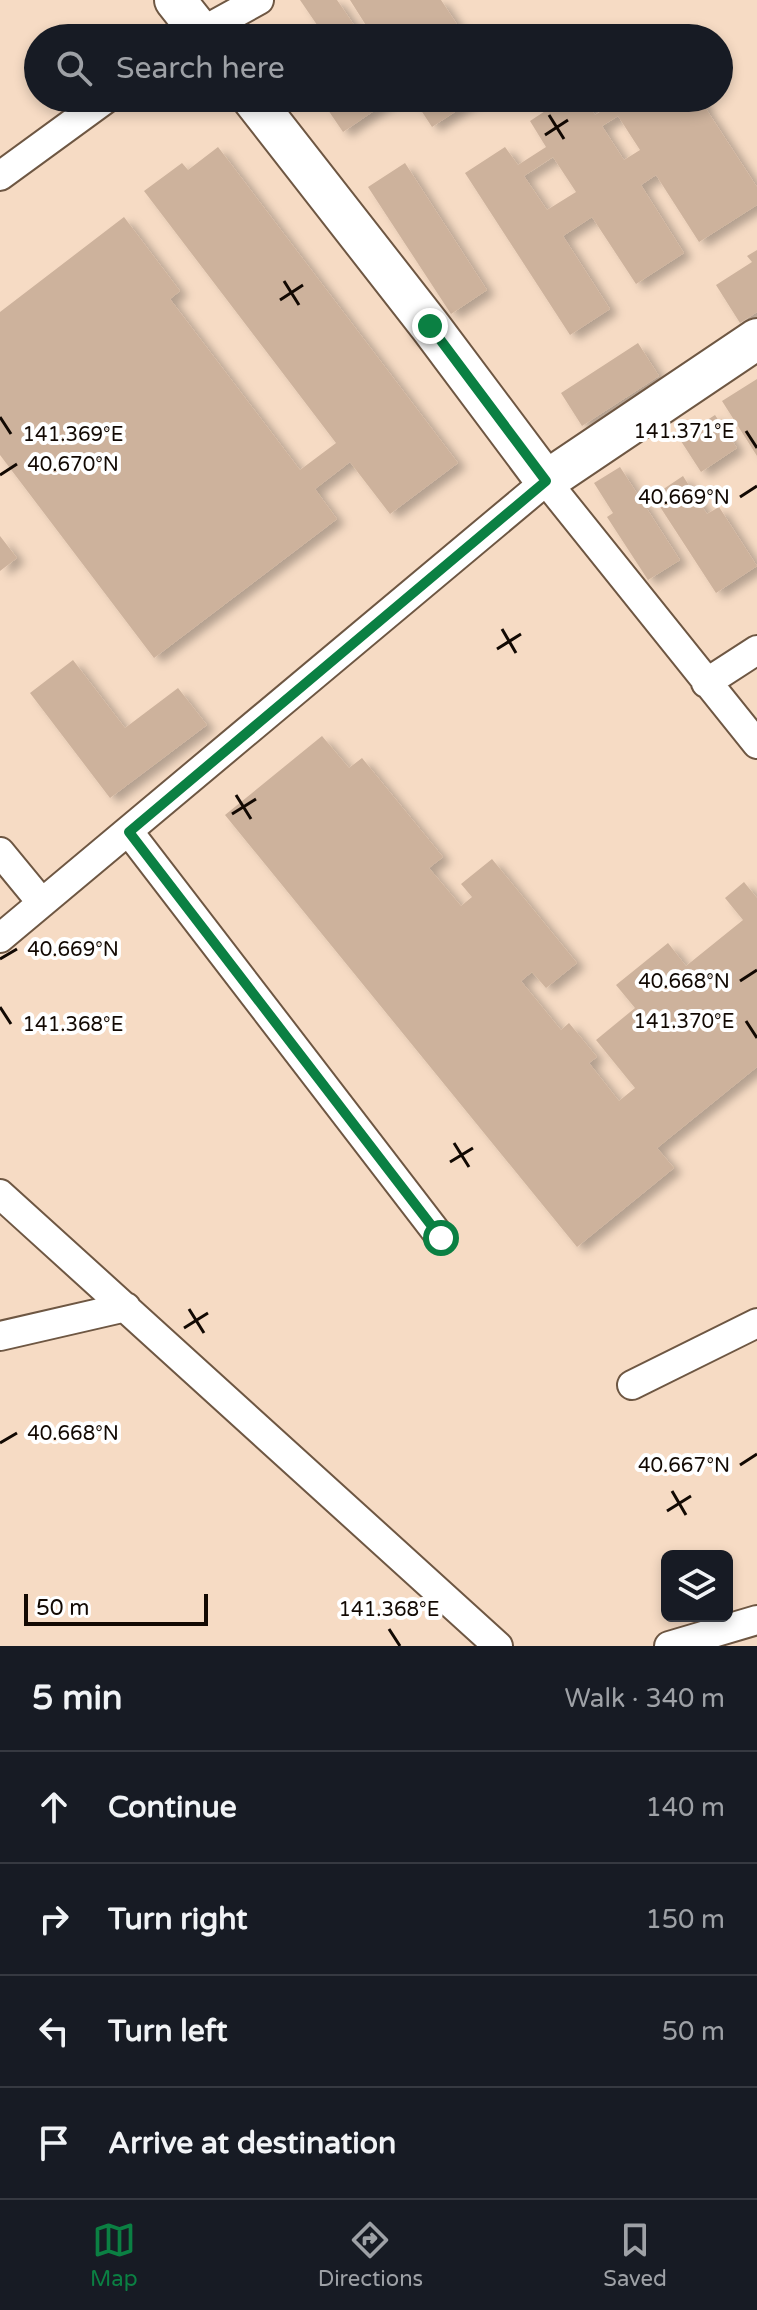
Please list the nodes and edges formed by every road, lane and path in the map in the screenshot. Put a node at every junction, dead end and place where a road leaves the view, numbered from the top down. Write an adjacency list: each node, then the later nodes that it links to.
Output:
1 (175, 0): 3 (street)
2 (259, 0): 4 (street)
3 (190, 24)
4 (218, 24)
5 (88, 112): 7 (street)
6 (263, 112): 9 (street)
7 (0, 176)
8 (757, 339): 9 (street)
9 (546, 481): 11 (street); 13 (street)
10 (757, 650): 11 (street)
11 (706, 683): 12 (street)
12 (757, 744)
13 (129, 832): 15 (street); 18 (street)
14 (0, 852): 15 (street)
15 (42, 903): 16 (street)
16 (0, 938)
17 (6, 1206): 19 (street)
18 (441, 1238)
19 (126, 1307): 21 (street); 24 (street)
20 (757, 1323): 22 (street)
21 (0, 1336)
22 (632, 1385)
23 (757, 1620): 25 (street)
24 (498, 1646)
25 (669, 1646)

